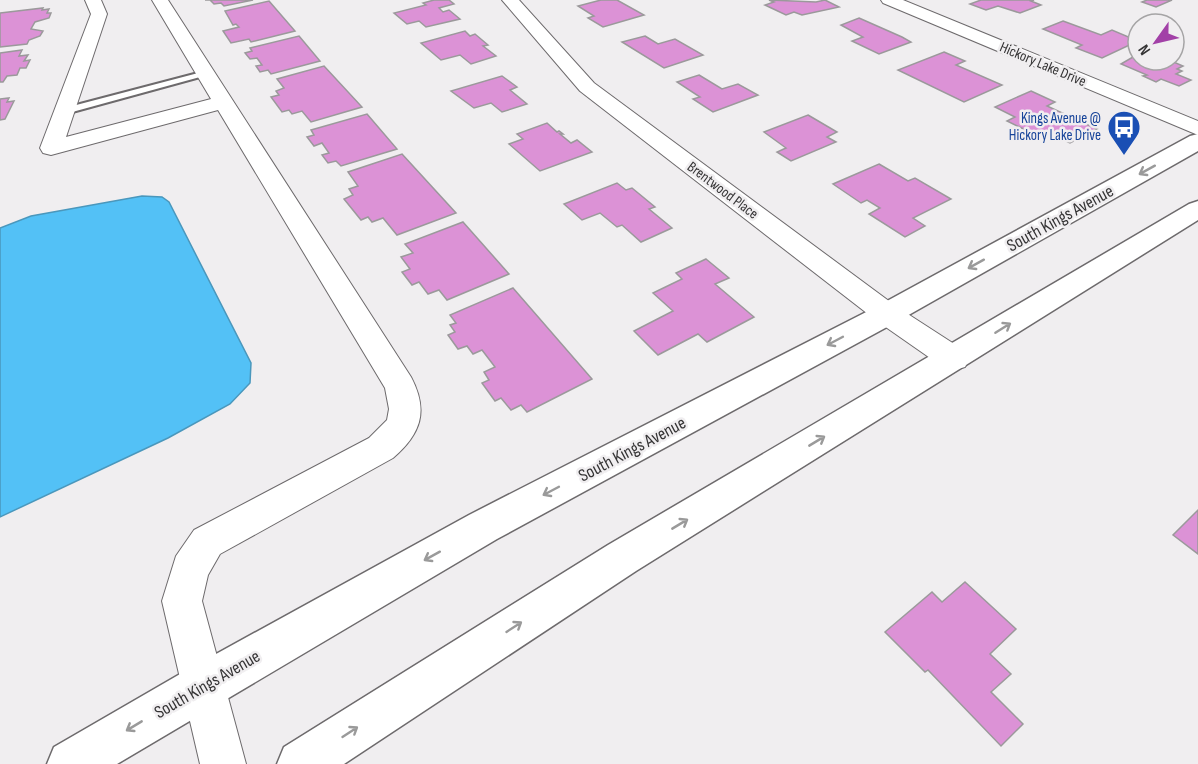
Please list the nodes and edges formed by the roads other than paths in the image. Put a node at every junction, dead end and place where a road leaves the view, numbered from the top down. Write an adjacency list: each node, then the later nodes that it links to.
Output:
1 (93, 0): 6 (street)
2 (160, 0): 5 (street)
3 (510, 0): 10 (street, Brentwood Place)
4 (888, 0): 7 (street, Hickory Lake Drive)
5 (215, 88): 6 (lane); 6 (street); 12 (street)
6 (65, 111)
7 (1198, 129)
8 (1198, 141): 10 (main road, South Kings Avenue, one-way to 10)
9 (1198, 209): 11 (main road, one-way to 9)
10 (886, 314): 11 (street, Brentwood Place); 12 (main road, South Kings Avenue, one-way to 12)
11 (954, 359): 15 (main road, one-way to 11)
12 (203, 686): 13 (main road, South Kings Avenue, one-way to 13); 14 (street)
13 (71, 764)
14 (223, 764)
15 (301, 764)

